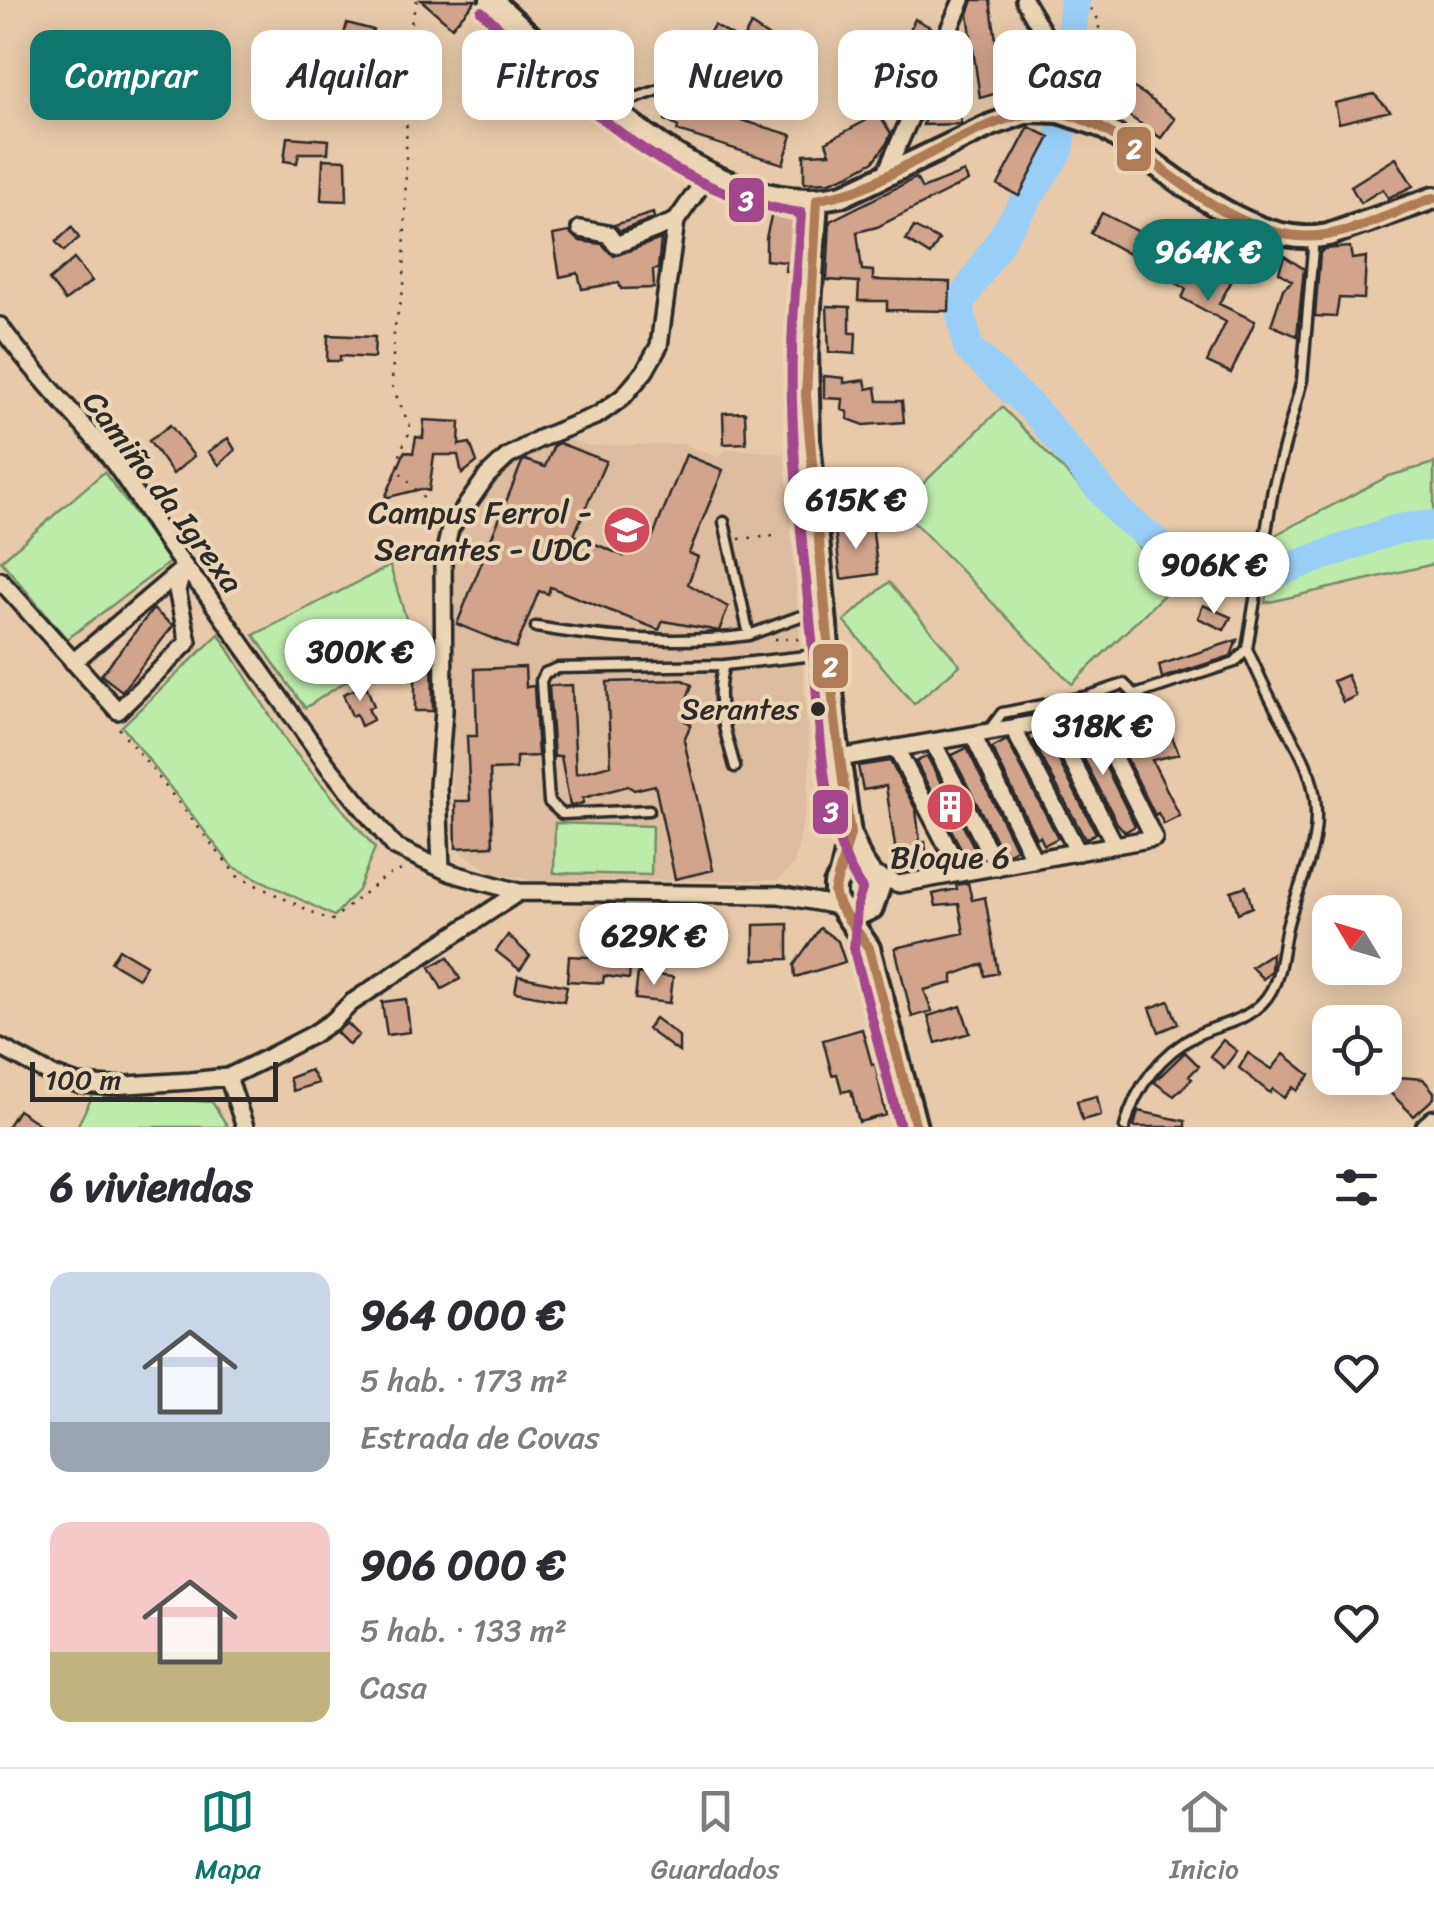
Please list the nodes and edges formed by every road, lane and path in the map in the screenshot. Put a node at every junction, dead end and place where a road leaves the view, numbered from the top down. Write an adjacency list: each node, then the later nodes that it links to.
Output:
1 (417, 0): 21 (path)
2 (490, 0): 6 (main road)
3 (962, 0): 13 (street)
4 (1024, 0): 7 (street)
5 (1089, 6): 8 (path)
6 (524, 30)
7 (1042, 30)
8 (1098, 30)
9 (628, 120): 12 (main road)
10 (1003, 120): 13 (main road)
11 (1087, 120): 18 (main road)
12 (710, 174): 15 (main road); 16 (street)
13 (884, 176): 15 (main road)
14 (1434, 198): 18 (main road)
15 (818, 200): 26 (main road)
16 (676, 221): 17 (street); 21 (street)
17 (580, 229)
18 (1310, 239): 29 (lane)
19 (0, 326): 24 (street, Camiño da Igrexa)
20 (724, 522): 23 (lane)
21 (450, 529): 46 (street)
22 (773, 536): 23 (path)
23 (728, 540): 28 (lane)
24 (184, 568): 31 (street); 31 (street); 46 (street, Camiño da Igrexa)
25 (0, 580): 31 (street)
26 (825, 613): 28 (lane); 30 (main road)
27 (536, 626): 28 (lane)
28 (749, 636)
29 (1246, 649): 36 (lane); 62 (lane)
30 (829, 653): 32 (lane); 39 (main road)
31 (74, 662)
32 (724, 665): 40 (lane); 41 (lane)
33 (1052, 722): 35 (street); 43 (street); 43 (street)
34 (117, 726): 46 (path)
35 (1013, 728): 36 (street); 44 (street)
36 (980, 734): 37 (street); 45 (street)
37 (933, 742): 38 (street); 47 (street)
38 (896, 748): 39 (street); 49 (street)
39 (840, 758): 42 (main road)
40 (735, 767)
41 (649, 810)
42 (850, 834): 48 (main road); 50 (main road)
43 (1115, 845): 44 (street)
44 (1078, 852): 45 (street)
45 (1034, 860): 47 (street)
46 (434, 865): 52 (street, Camiño da Igrexa)
47 (998, 866): 49 (street)
48 (870, 873): 50 (main road); 51 (street); 54 (main road)
49 (961, 873): 51 (street)
50 (840, 877): 53 (street); 55 (main road)
51 (900, 884): 54 (street)
52 (519, 892): 53 (street, Camiño da Igrexa); 58 (street)
53 (795, 896): 55 (street)
54 (874, 904): 55 (main road); 56 (main road)
55 (842, 908): 56 (main road)
56 (869, 948): 61 (main road)
57 (0, 1047): 58 (street)
58 (228, 1076): 60 (street)
59 (1434, 1120): 63 (street)
60 (245, 1127)
61 (916, 1127)
62 (1125, 1127)
63 (1426, 1127)

